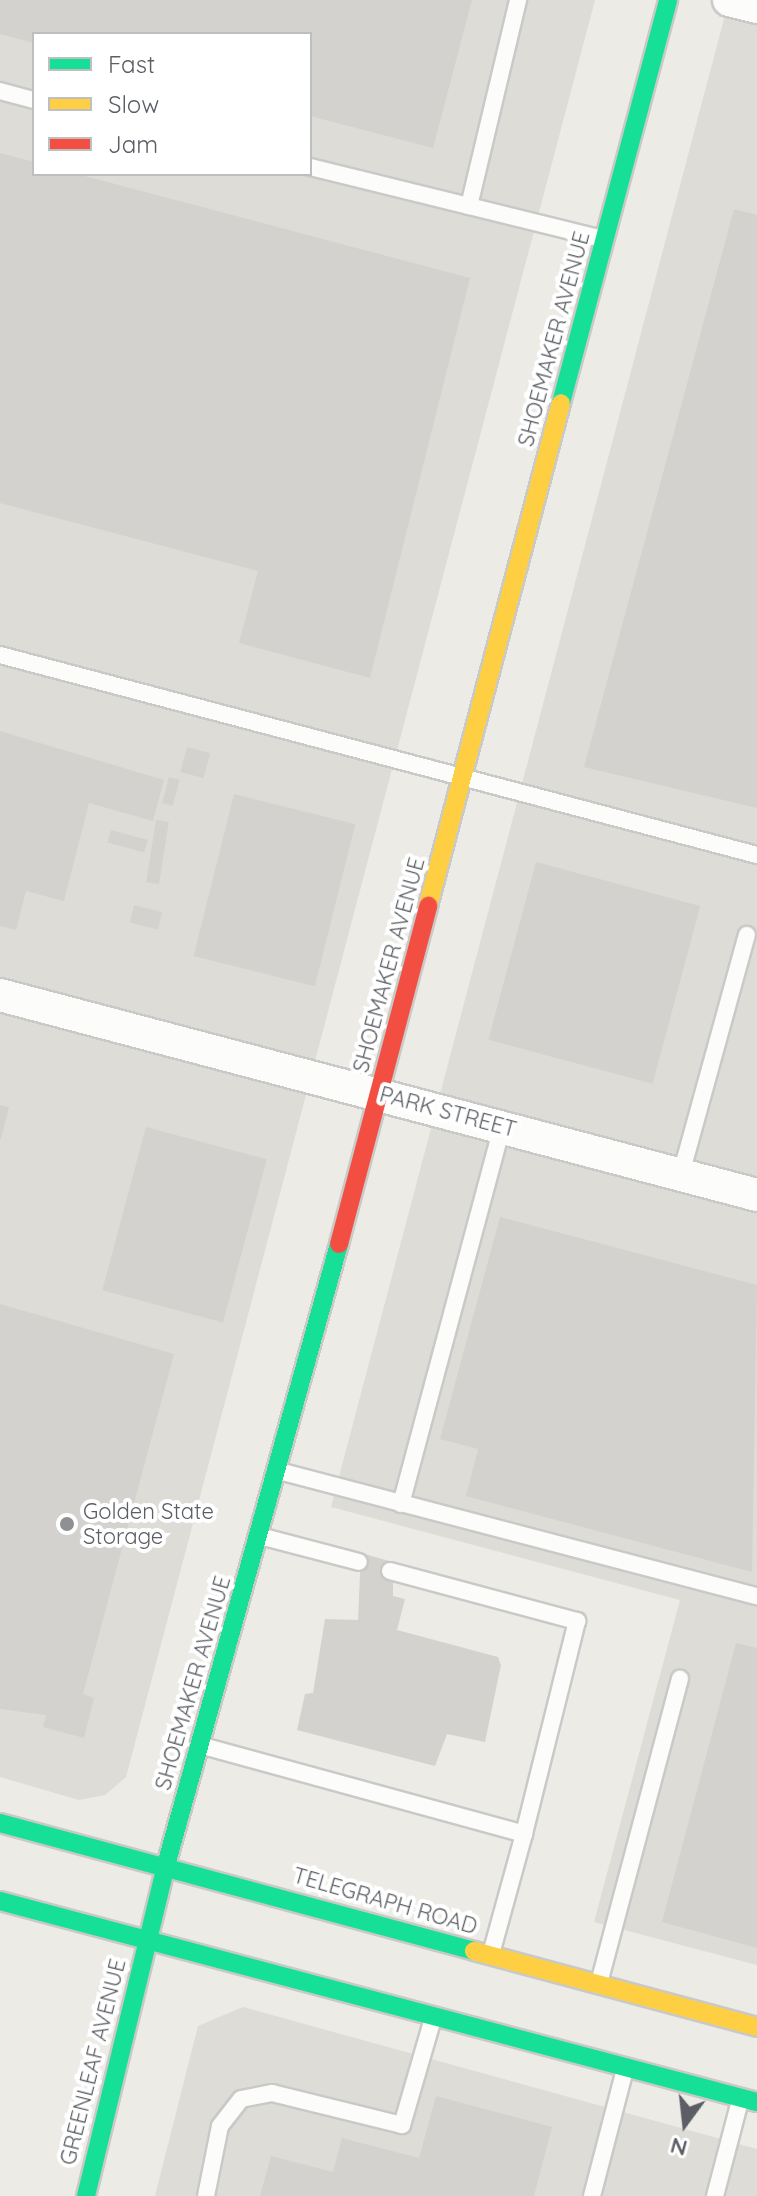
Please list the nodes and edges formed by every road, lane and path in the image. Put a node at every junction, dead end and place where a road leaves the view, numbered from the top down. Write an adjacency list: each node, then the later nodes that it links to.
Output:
1 (518, 0): 8 (lane)
2 (668, 0): 9 (main road, SHOEMAKER AVENUE)
3 (729, 0): 4 (street)
4 (757, 7)
5 (0, 91): 6 (lane)
6 (32, 99)
7 (312, 167): 8 (lane)
8 (469, 206): 9 (lane)
9 (605, 239): 11 (main road, SHOEMAKER AVENUE)
10 (0, 655): 11 (lane)
11 (462, 782): 12 (lane); 15 (main road, SHOEMAKER AVENUE)
12 (757, 855)
13 (747, 935): 17 (lane)
14 (0, 995): 15 (street, PARK STREET)
15 (380, 1093): 16 (street, PARK STREET); 19 (main road, SHOEMAKER AVENUE)
16 (502, 1126): 17 (street, PARK STREET); 20 (lane)
17 (681, 1174): 18 (street, PARK STREET)
18 (757, 1195)
19 (278, 1471): 20 (lane); 21 (main road, SHOEMAKER AVENUE)
20 (401, 1504): 24 (lane)
21 (260, 1536): 22 (lane); 26 (main road, SHOEMAKER AVENUE)
22 (359, 1562)
23 (390, 1571): 28 (lane)
24 (757, 1596)
25 (680, 1679): 33 (lane)
26 (201, 1746): 28 (lane); 29 (main road, SHOEMAKER AVENUE)
27 (0, 1823): 29 (main road, TELEGRAPH ROAD)
28 (524, 1834): 32 (lane)
29 (166, 1865): 31 (main road, SHOEMAKER AVENUE); 32 (main road, TELEGRAPH ROAD)
30 (0, 1901): 31 (main road)
31 (149, 1941): 34 (main road); 38 (main road, GREENLEAF AVENUE)
32 (491, 1956): 33 (main road, TELEGRAPH ROAD)
33 (598, 1985): 35 (main road, TELEGRAPH ROAD)
34 (434, 2017): 36 (main road); 39 (lane)
35 (757, 2027)
36 (625, 2067): 37 (main road); 40 (lane)
37 (749, 2100): 41 (lane)
38 (86, 2196)
39 (206, 2196)
40 (592, 2196)
41 (715, 2196)

